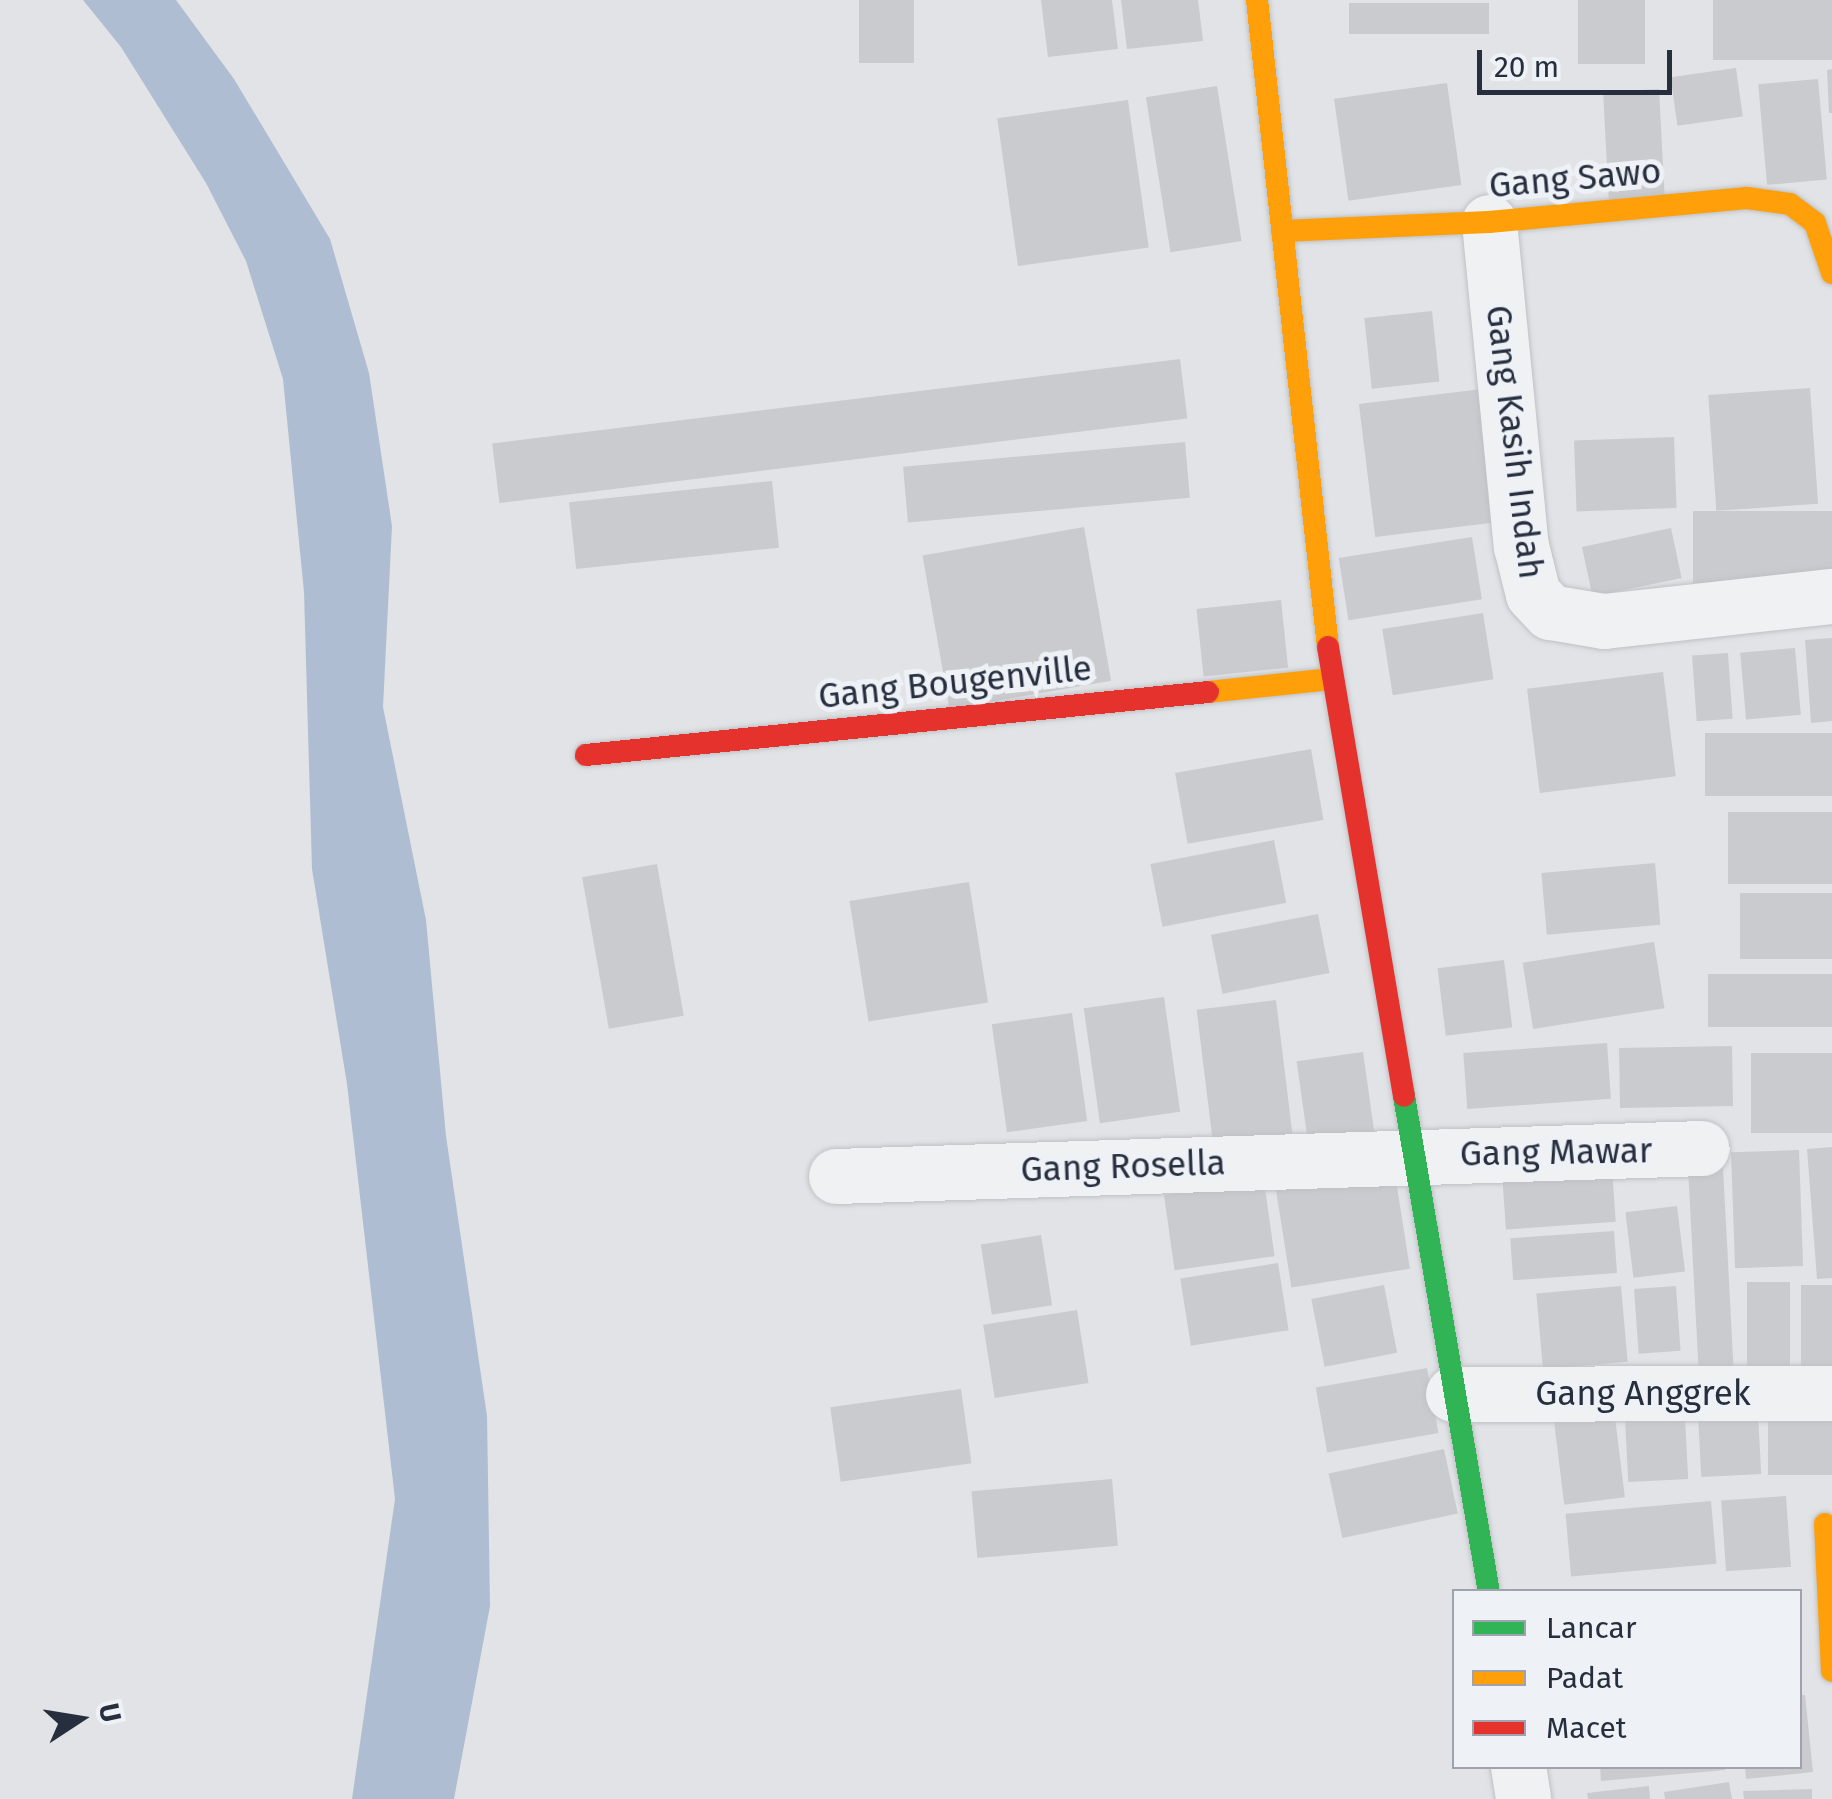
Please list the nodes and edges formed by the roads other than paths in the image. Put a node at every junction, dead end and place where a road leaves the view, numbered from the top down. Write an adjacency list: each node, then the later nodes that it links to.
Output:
1 (1258, 0): 3 (street)
2 (1489, 222): 3 (street, Gang Sawo); 4 (street, Gang Sawo); 5 (street, Gang Kasih Indah)
3 (1282, 230): 6 (street)
4 (1832, 273)
5 (1832, 596)
6 (1332, 679): 7 (street, Gang Bougenville); 9 (street)
7 (586, 755)
8 (1702, 1148): 9 (street, Gang Mawar)
9 (1409, 1155): 10 (street, Gang Rosella); 12 (street)
10 (836, 1176)
11 (1832, 1393): 12 (street, Gang Anggrek)
12 (1453, 1394): 14 (street)
13 (1825, 1524): 15 (street)
14 (1489, 1589)
15 (1832, 1670)
16 (1518, 1769): 17 (street)
17 (1523, 1799)

